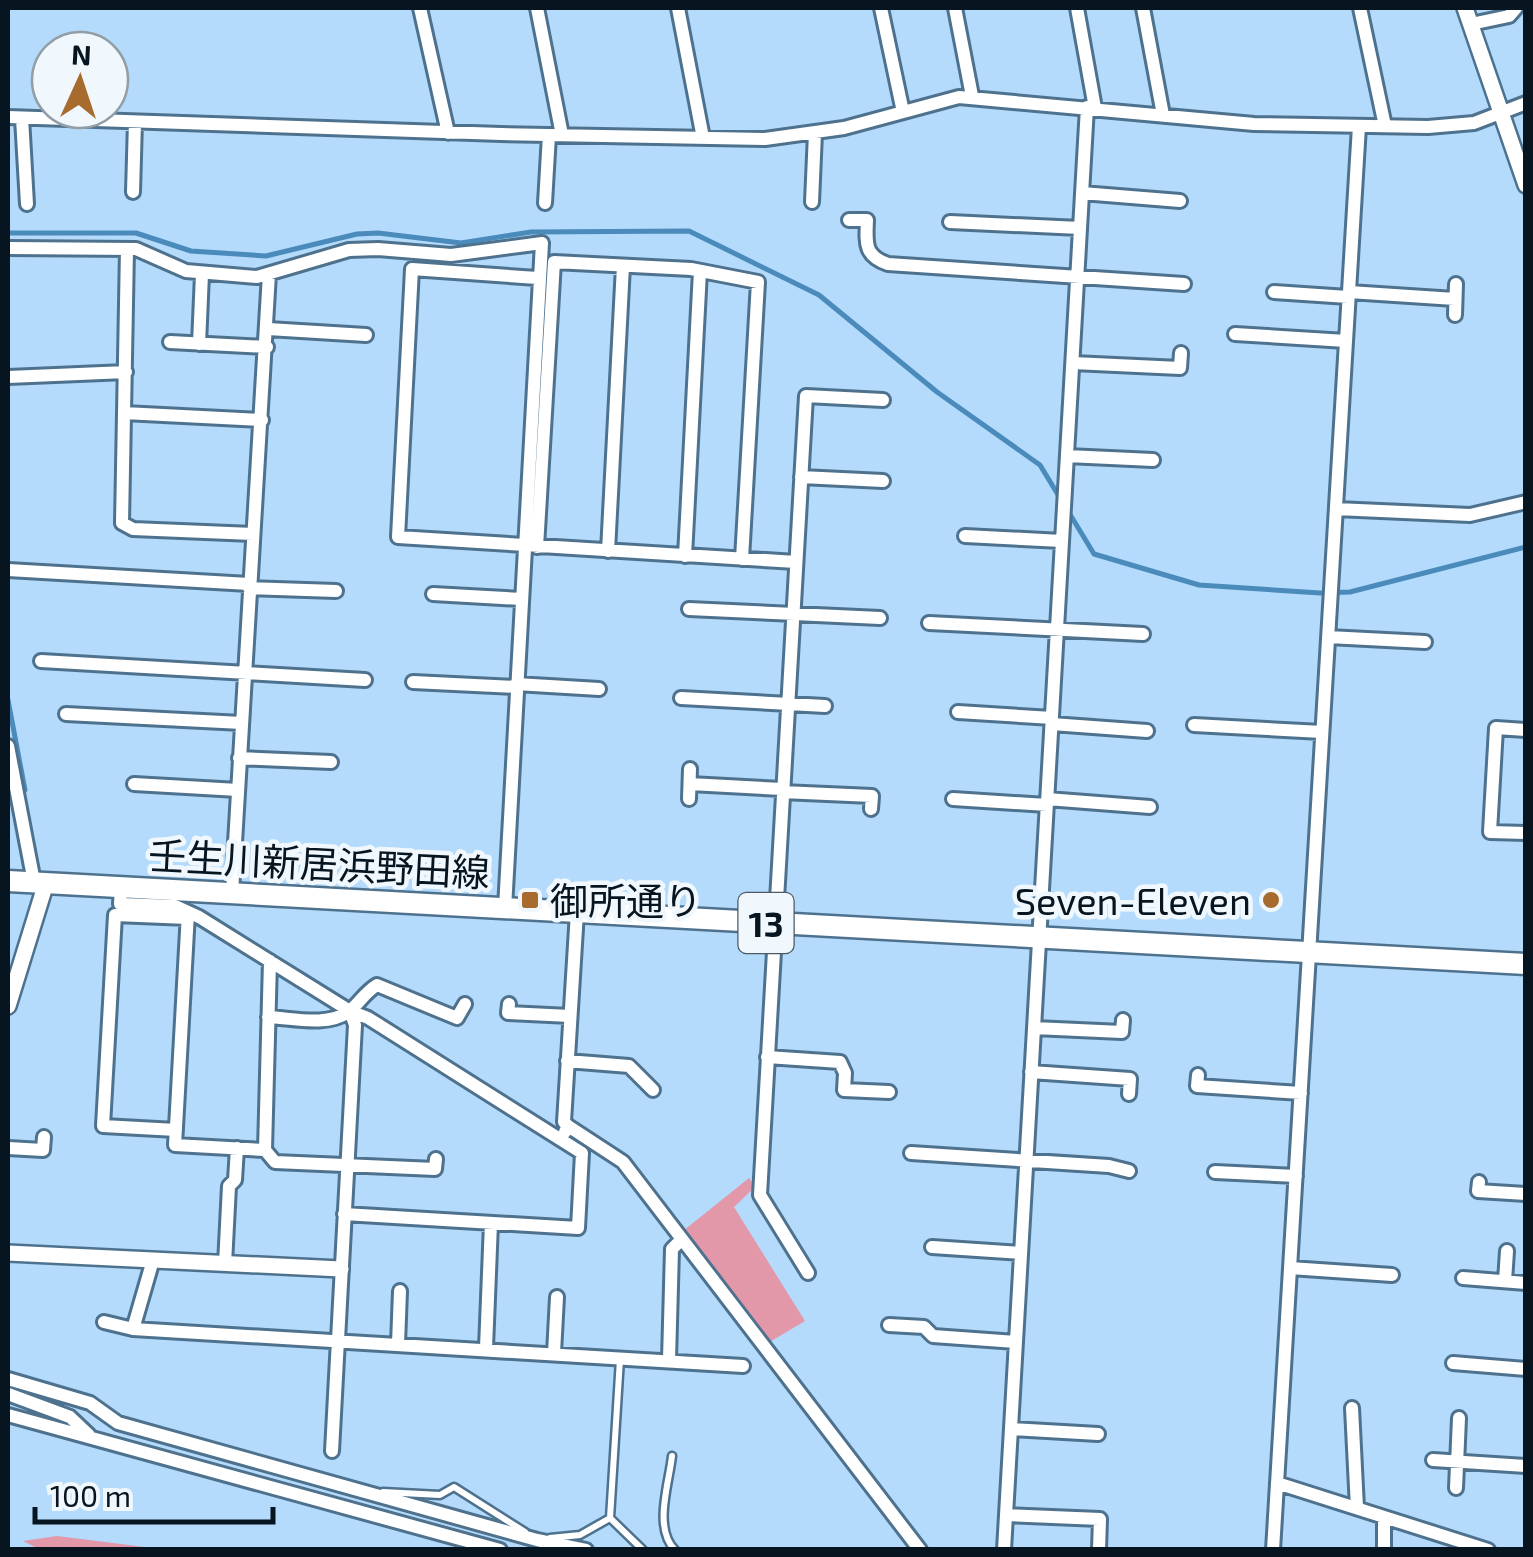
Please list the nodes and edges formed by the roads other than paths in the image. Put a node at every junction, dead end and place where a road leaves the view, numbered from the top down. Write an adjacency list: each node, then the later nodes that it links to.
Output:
1 (420, 8): 21 (street)
2 (537, 8): 23 (street)
3 (678, 8): 24 (street)
4 (881, 8): 14 (street)
5 (956, 8): 11 (street)
6 (1077, 8): 13 (street)
7 (1143, 8): 16 (street)
8 (1360, 8): 20 (street)
9 (1516, 8): 10 (street)
10 (1468, 16): 15 (street)
11 (972, 96): 13 (street); 14 (street)
12 (1526, 103): 15 (street)
13 (1091, 108): 16 (street); 27 (street)
14 (903, 112): 22 (street)
15 (1501, 113): 20 (street); 25 (street)
16 (1163, 115): 19 (street)
17 (15, 118): 18 (street); 31 (street)
18 (135, 122): 21 (street); 26 (street)
19 (1359, 126): 20 (street); 46 (street)
20 (1385, 126)
21 (448, 133): 23 (street)
22 (815, 133): 24 (street); 29 (street)
23 (555, 135): 24 (street); 30 (street)
24 (703, 138)
25 (1526, 185)
26 (133, 192)
27 (1082, 194): 28 (street); 34 (street)
28 (1180, 201)
29 (812, 202)
30 (545, 203)
31 (27, 204)
32 (849, 220): 41 (street)
33 (950, 222): 34 (street)
34 (1080, 228): 41 (street)
35 (8, 248): 36 (street)
36 (127, 249): 39 (street); 60 (street)
37 (622, 266): 38 (street); 49 (street); 76 (street)
38 (700, 271): 77 (street); 78 (street)
39 (202, 274): 40 (street); 56 (street)
40 (269, 274): 42 (street); 51 (street)
41 (1078, 277): 43 (street); 59 (street)
42 (537, 278): 48 (street); 75 (street)
43 (1184, 284)
44 (1456, 284): 47 (street)
45 (1274, 292): 46 (street)
46 (1349, 294): 47 (street); 55 (street)
47 (1455, 299): 50 (street)
48 (536, 311): 49 (street); 65 (street)
49 (551, 312): 65 (street)
50 (1455, 315)
51 (268, 330): 53 (street); 57 (street)
52 (1235, 334): 55 (street)
53 (366, 335)
54 (170, 342): 56 (street)
55 (1346, 342): 71 (street)
56 (199, 344): 57 (street)
57 (267, 346): 64 (street)
58 (1181, 353): 59 (street)
59 (1072, 363): 66 (street)
60 (126, 372): 61 (street); 63 (street)
61 (8, 377)
62 (883, 400): 68 (street)
63 (124, 413): 64 (street); 72 (street)
64 (262, 420): 72 (street)
65 (537, 422): 75 (street)
66 (1067, 456): 67 (street); 74 (street)
67 (1154, 460)
68 (801, 476): 69 (street); 79 (street)
69 (883, 481)
70 (1526, 502): 71 (street)
71 (1336, 509): 91 (street)
72 (254, 534): 81 (street)
73 (965, 536): 74 (street)
74 (1062, 541): 89 (street)
75 (530, 547): 76 (street); 84 (street)
76 (608, 551): 77 (street)
77 (686, 556): 78 (street)
78 (742, 559): 79 (street)
79 (796, 562): 86 (street)
80 (8, 570): 81 (street)
81 (249, 586): 82 (street); 94 (street)
82 (336, 591)
83 (433, 594): 84 (street)
84 (521, 599): 97 (street)
85 (689, 609): 86 (street)
86 (793, 614): 87 (street); 100 (street)
87 (880, 618)
88 (929, 622): 89 (street)
89 (1057, 630): 90 (street); 104 (street)
90 (1143, 634)
91 (1328, 637): 92 (street); 109 (street)
92 (1425, 642)
93 (41, 661): 94 (street)
94 (244, 672): 95 (street); 105 (street)
95 (365, 680)
96 (413, 682): 97 (street)
97 (516, 686): 98 (street); 128 (street)
98 (599, 689)
99 (682, 698): 100 (street)
100 (788, 704): 101 (street); 117 (street)
101 (824, 706)
102 (958, 712): 104 (street)
103 (66, 714): 105 (street)
104 (1052, 721): 108 (street); 120 (street)
105 (242, 723): 111 (street)
106 (1194, 724): 109 (street)
107 (1526, 730): 123 (street)
108 (1147, 731)
109 (1322, 732): 133 (street)
110 (8, 746): 125 (street)
111 (240, 758): 112 (street); 116 (street)
112 (332, 762)
113 (690, 769): 115 (street)
114 (134, 784): 116 (street)
115 (690, 784): 117 (street); 118 (street)
116 (238, 790): 127 (street)
117 (782, 790): 122 (street); 131 (street)
118 (689, 799)
119 (953, 800): 120 (street)
120 (1047, 802): 121 (street); 132 (street)
121 (1150, 807)
122 (871, 809)
123 (1526, 834)
124 (8, 881): 125 (main road, 壬生川新居浜野田線 / 13)
125 (40, 883): 126 (main road, 壬生川新居浜野田線 / 13); 138 (street)
126 (120, 887): 127 (main road, 壬生川新居浜野田線 / 13); 130 (street)
127 (232, 893): 128 (main road, 壬生川新居浜野田線 / 13)
128 (505, 908): 129 (main road, 壬生川新居浜野田線 / 13)
129 (577, 912): 131 (main road, 壬生川新居浜野田線 / 13); 140 (street)
130 (188, 916): 134 (street); 152 (street); 152 (street)
131 (774, 923): 132 (main road, 壬生川新居浜野田線 / 13); 144 (street)
132 (1040, 938): 133 (main road, 壬生川新居浜野田線 / 13); 143 (street)
133 (1309, 952): 135 (main road, 壬生川新居浜野田線 / 13); 150 (street)
134 (270, 962): 139 (street); 141 (street)
135 (1526, 964)
136 (465, 1004): 139 (street)
137 (509, 1004): 140 (street)
138 (8, 1006)
139 (350, 1011): 141 (street); 153 (street); 161 (street)
140 (570, 1016): 145 (street)
141 (268, 1017): 157 (street)
142 (1123, 1020): 143 (street)
143 (1034, 1028): 146 (street)
144 (767, 1057): 149 (street); 178 (street)
145 (568, 1061): 148 (street); 153 (street)
146 (1032, 1072): 151 (street); 160 (street)
147 (1198, 1075): 150 (street)
148 (653, 1090)
149 (889, 1092)
150 (1301, 1093): 164 (street)
151 (1129, 1094)
152 (176, 1130): 156 (street)
153 (565, 1132): 168 (street); 169 (street)
154 (44, 1138): 155 (street)
155 (8, 1148)
156 (237, 1148): 157 (street); 175 (street)
157 (264, 1150): 161 (street)
158 (911, 1153): 160 (street)
159 (436, 1159): 161 (street)
160 (1026, 1161): 162 (street); 173 (street)
161 (347, 1164): 167 (street)
162 (1129, 1171)
163 (1215, 1172): 164 (street)
164 (1296, 1176): 176 (street)
165 (1479, 1182): 166 (street)
166 (1526, 1194)
167 (344, 1214): 168 (street); 177 (street)
168 (491, 1223): 191 (street)
169 (678, 1242): 194 (street); 223 (street)
170 (932, 1248): 173 (street)
171 (1507, 1251): 181 (street)
172 (8, 1252): 174 (street)
173 (1021, 1254): 189 (street)
174 (154, 1260): 175 (street); 187 (street)
175 (225, 1264): 177 (street)
176 (1290, 1268): 179 (street); 211 (street)
177 (341, 1269): 188 (street)
178 (808, 1273)
179 (1392, 1275)
180 (1462, 1278): 181 (street)
181 (1505, 1281): 182 (street)
182 (1526, 1283)
183 (400, 1291): 190 (street)
184 (557, 1296): 192 (street)
185 (104, 1322): 187 (street)
186 (889, 1325): 189 (street)
187 (133, 1329): 188 (street)
188 (338, 1340): 190 (street); 206 (street)
189 (1016, 1342): 203 (street)
190 (398, 1344): 191 (street)
191 (486, 1348): 192 (street)
192 (554, 1353): 193 (street)
193 (620, 1358): 194 (street); 217 (lane)
194 (669, 1360): 196 (street)
195 (1454, 1363): 197 (street)
196 (743, 1366)
197 (1526, 1369)
198 (8, 1379): 213 (street)
199 (8, 1394): 205 (street)
200 (1352, 1408): 214 (street)
201 (8, 1415): 205 (street)
202 (1459, 1418): 209 (street)
203 (1011, 1429): 204 (street); 215 (street)
204 (1098, 1434)
205 (91, 1438): 219 (street)
206 (332, 1451)
207 (672, 1456): 222 (lane)
208 (1434, 1460): 209 (street)
209 (1457, 1462): 210 (street); 212 (street)
210 (1526, 1466)
211 (1277, 1484): 214 (street); 226 (street)
212 (1456, 1488)
213 (360, 1491): 218 (street); 218 (lane)
214 (1357, 1508): 216 (street)
215 (1006, 1515): 224 (street); 225 (street)
216 (1384, 1517): 227 (street); 228 (street)
217 (610, 1518): 218 (lane); 221 (lane)
218 (537, 1540): 220 (street)
219 (500, 1550)
220 (586, 1550)
221 (643, 1550)
222 (674, 1550)
223 (920, 1550)
224 (1004, 1550)
225 (1098, 1550)
226 (1273, 1550)
227 (1384, 1550)
228 (1488, 1550)

